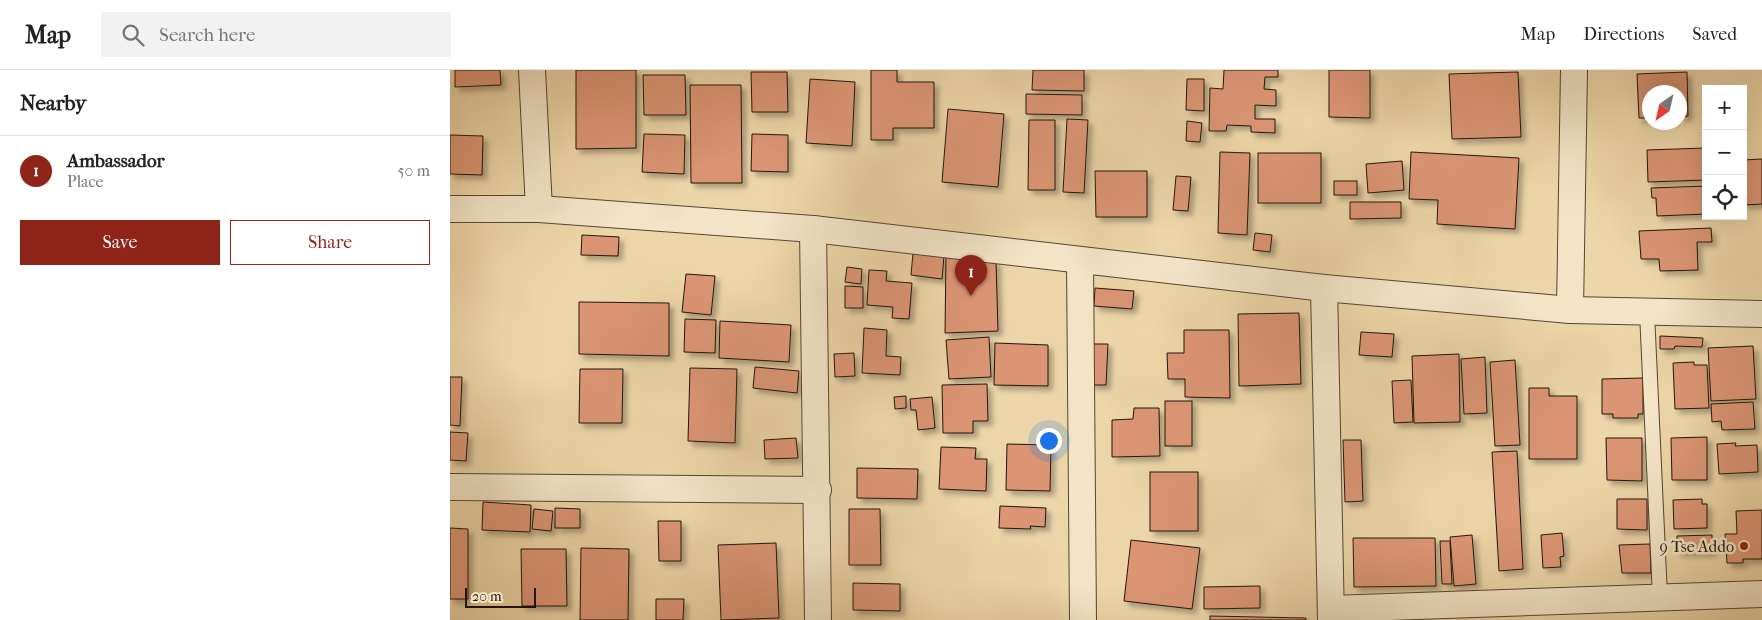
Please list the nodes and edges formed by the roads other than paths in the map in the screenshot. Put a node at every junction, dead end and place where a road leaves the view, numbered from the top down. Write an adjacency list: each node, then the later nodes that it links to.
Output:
1 (532, 70): 4 (street)
2 (1574, 70): 8 (street)
3 (450, 209): 4 (street)
4 (540, 209): 5 (street)
5 (813, 229): 6 (street); 12 (street)
6 (1080, 261): 7 (street); 18 (street)
7 (1324, 288): 8 (street); 16 (street)
8 (1570, 310): 9 (street)
9 (1647, 312): 10 (street); 14 (lane)
10 (1762, 314)
11 (450, 487): 12 (street)
12 (818, 490): 17 (street)
13 (1762, 594): 14 (street)
14 (1660, 597): 15 (street)
15 (1604, 610): 16 (street)
16 (1331, 615)
17 (818, 620)
18 (1083, 620)

